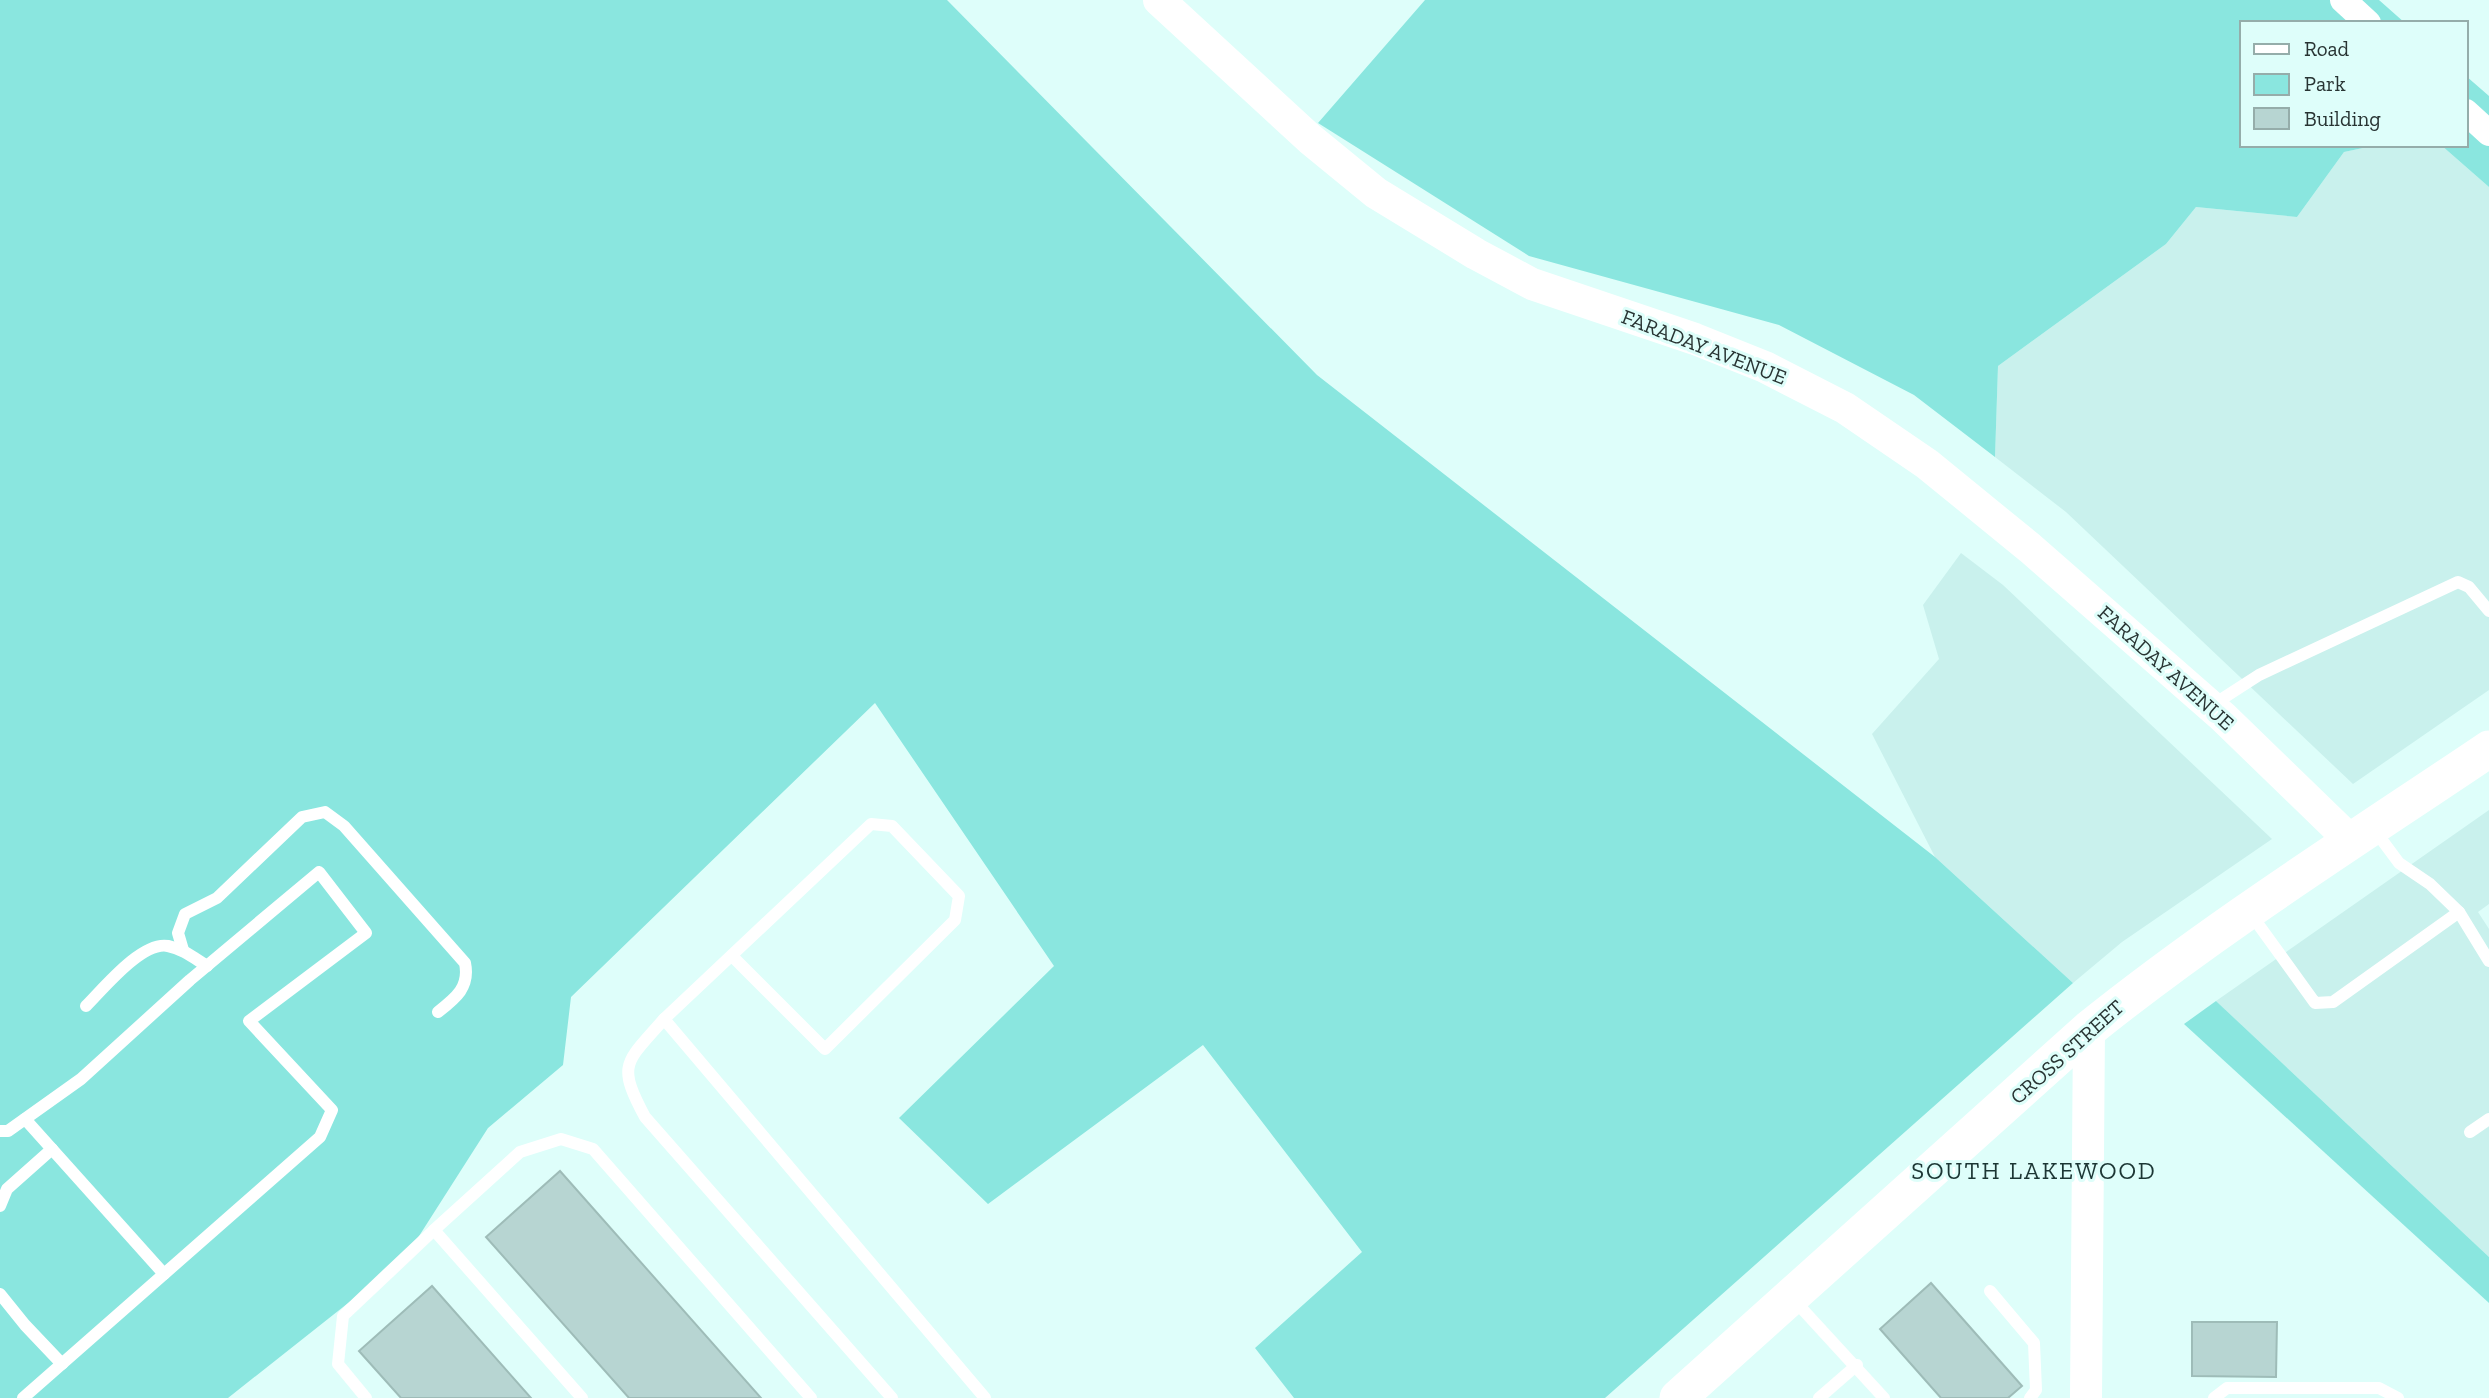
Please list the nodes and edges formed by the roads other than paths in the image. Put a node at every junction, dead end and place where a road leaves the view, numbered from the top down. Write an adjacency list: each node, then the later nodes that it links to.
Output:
1 (1159, 0): 7 (street, FARADAY AVENUE)
2 (2343, 0): 3 (street)
3 (2366, 21)
4 (2468, 114): 5 (street)
5 (2489, 133)
6 (2489, 611): 7 (lane)
7 (2210, 706): 9 (street, FARADAY AVENUE)
8 (2489, 749): 9 (main road, CROSS STREET)
9 (2362, 835): 10 (main road, CROSS STREET); 11 (lane)
10 (2249, 911): 11 (lane); 19 (main road, CROSS STREET)
11 (2459, 912): 14 (lane)
12 (183, 950): 15 (lane); 16 (lane); 17 (lane)
13 (732, 956): 13 (lane); 18 (lane)
14 (2489, 961)
15 (207, 966): 20 (lane); 27 (lane)
16 (86, 1006)
17 (438, 1012)
18 (664, 1019): 37 (lane); 38 (lane)
19 (2089, 1029): 30 (main road, CROSS STREET); 43 (street)
20 (25, 1119): 22 (lane); 24 (lane)
21 (2489, 1119): 23 (lane)
22 (0, 1131)
23 (2470, 1132)
24 (52, 1149): 25 (lane); 27 (lane)
25 (0, 1206)
26 (434, 1230): 34 (lane); 35 (lane); 36 (lane)
27 (163, 1274): 31 (lane)
28 (1990, 1291): 42 (lane)
29 (0, 1294): 31 (lane)
30 (1791, 1297): 32 (lane); 39 (main road, CROSS STREET)
31 (62, 1364): 33 (lane)
32 (1857, 1365): 40 (lane); 41 (lane)
33 (23, 1398)
34 (366, 1398)
35 (582, 1398)
36 (811, 1398)
37 (892, 1398)
38 (985, 1398)
39 (1678, 1398)
40 (1819, 1398)
41 (1884, 1398)
42 (2030, 1398)
43 (2086, 1398)
44 (2214, 1398): 45 (lane)
45 (2398, 1398)

